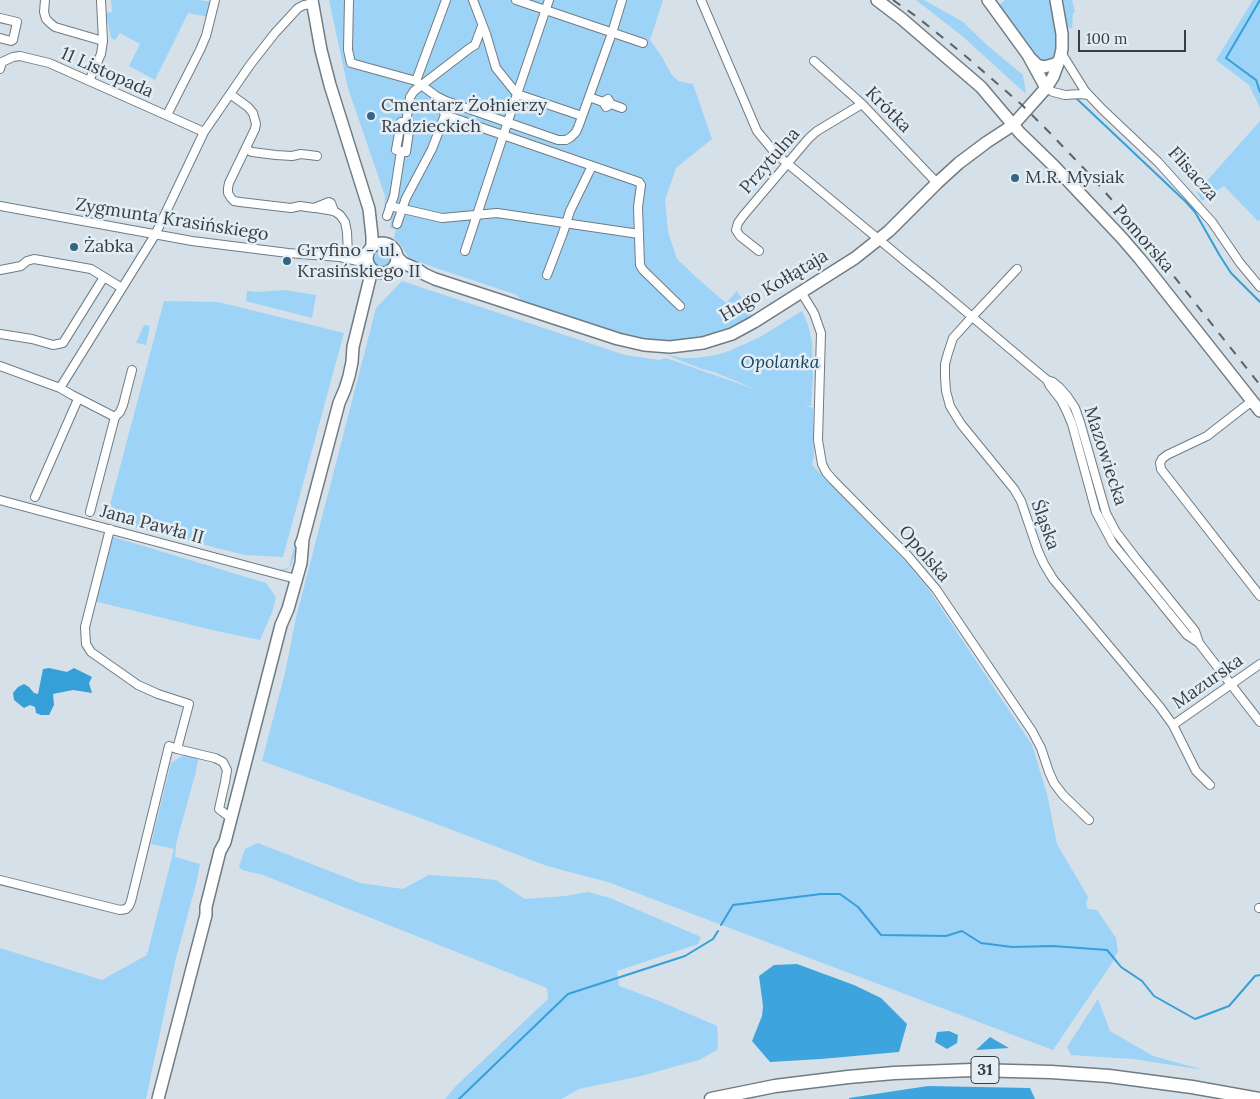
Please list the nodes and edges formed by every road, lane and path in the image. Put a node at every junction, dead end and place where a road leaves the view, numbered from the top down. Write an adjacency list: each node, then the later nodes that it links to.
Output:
1 (45, 0): 20 (street)
2 (102, 0): 20 (street, 11 Listopada)
3 (215, 0): 36 (street)
4 (349, 0): 27 (street)
5 (446, 0): 27 (street)
6 (473, 0): 17 (street)
7 (516, 0): 15 (street)
8 (549, 0): 15 (street)
9 (622, 0): 18 (street)
10 (701, 0): 45 (street, Mazowiecka)
11 (877, 0): 40 (street, Pomorska)
12 (988, 0): 22 (street)
13 (1056, 0): 23 (street, Flisacza)
14 (312, 2): 29 (street); 51 (street)
15 (546, 10): 18 (street); 30 (street)
16 (0, 18): 19 (street)
17 (482, 26): 27 (street); 30 (street)
18 (612, 33): 21 (street); 32 (street)
19 (0, 38)
20 (103, 41): 26 (street, 11 Listopada)
21 (643, 43)
22 (1028, 55): 23 (street); 28 (street)
23 (1061, 57): 28 (street, Flisacza); 31 (street, Flisacza)
24 (814, 61): 34 (street, Krótka)
25 (1, 64): 26 (street, 11 Listopada)
26 (89, 81): 36 (street, 11 Listopada)
27 (419, 83): 33 (street); 49 (street)
28 (1046, 88): 31 (street); 40 (street, Flisacza)
29 (230, 94): 41 (street); 43 (street)
30 (517, 94): 38 (street); 39 (street)
31 (1088, 95): 72 (street, Flisacza)
32 (589, 97): 35 (street); 38 (street)
33 (446, 101): 37 (street); 39 (street)
34 (862, 104): 45 (street, Przytulna); 47 (street, Krótka)
35 (622, 108)
36 (167, 115): 41 (street, 11 Listopada)
37 (445, 115): 42 (street); 50 (street)
38 (582, 116): 39 (street)
39 (507, 122): 42 (street)
40 (1014, 125): 47 (street, Hugo Kołłątaja); 83 (street, Pomorska)
41 (204, 132): 57 (street)
42 (503, 135): 46 (street); 52 (street)
43 (246, 149): 44 (street); 63 (street)
44 (317, 156)
45 (787, 164): 58 (street, Mazowiecka); 61 (street, Przytulna)
46 (592, 166): 55 (street); 56 (street)
47 (937, 183): 58 (street, Hugo Kołłątaja)
48 (0, 206): 57 (street, Zygmunta Krasińskiego)
49 (390, 206): 50 (street); 53 (street)
50 (402, 209): 52 (street); 54 (street)
51 (369, 210): 59 (street); 60 (street)
52 (477, 214): 55 (street); 62 (street)
53 (387, 216)
54 (396, 224)
55 (566, 224): 56 (street); 70 (street)
56 (639, 234): 76 (street)
57 (155, 235): 63 (street, Zygmunta Krasińskiego); 73 (street)
58 (879, 240): 74 (street, Hugo Kołłątaja); 77 (street, Mazowiecka)
59 (387, 244): 60 (street); 64 (street)
60 (371, 249): 63 (street, Zygmunta Krasińskiego); 65 (street)
61 (759, 250)
62 (465, 251)
63 (344, 256): 65 (street, Zygmunta Krasińskiego)
64 (396, 256): 68 (street); 69 (street, Hugo Kołłątaja)
65 (370, 266): 68 (street); 75 (street)
66 (1017, 269): 77 (street, Śląska)
67 (0, 270): 71 (street)
68 (387, 271): 69 (street, Hugo Kołłątaja); 75 (street)
69 (424, 274): 74 (street, Hugo Kołłątaja)
70 (547, 275)
71 (104, 277): 73 (street); 78 (street)
72 (1260, 287)
73 (122, 288): 81 (street)
74 (801, 292): 99 (street, Opolska)
75 (365, 304): 90 (street)
76 (680, 306)
77 (972, 317): 93 (street, Mazowiecka); 95 (street, Śląska)
78 (0, 334)
79 (0, 366): 81 (street)
80 (132, 370): 85 (street)
81 (60, 388): 82 (street)
82 (78, 399): 85 (street); 86 (street)
83 (1252, 401): 84 (street, Pomorska); 91 (street)
84 (1260, 411)
85 (115, 417): 88 (street)
86 (35, 497)
87 (0, 500): 89 (street, Jana Pawła II)
88 (90, 512)
89 (110, 529): 90 (street, Jana Pawła II); 96 (street)
90 (293, 578): 98 (street)
91 (1260, 596)
92 (1260, 664): 93 (street, Mazurska)
93 (1231, 684): 94 (street, Mazowiecka); 95 (street, Mazurska)
94 (1260, 722)
95 (1173, 725): 97 (street, Śląska)
96 (177, 748): 98 (street); 100 (street)
97 (1210, 785)
98 (231, 818): 101 (street)
99 (1089, 820)
100 (0, 880)
101 (158, 1099)
102 (711, 1099): 103 (main road, 31)
103 (1259, 1099)

